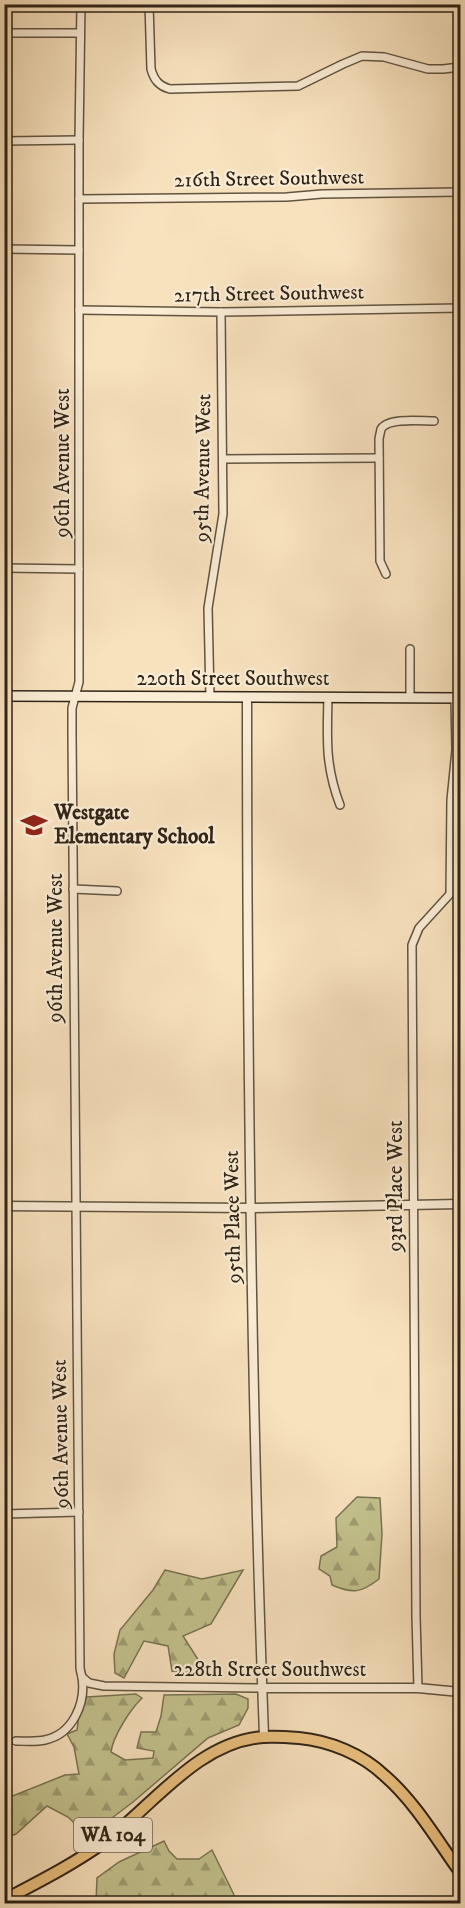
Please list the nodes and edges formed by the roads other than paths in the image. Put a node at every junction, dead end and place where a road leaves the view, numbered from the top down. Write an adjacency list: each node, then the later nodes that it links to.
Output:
1 (81, 4): 4 (street, 96th Avenue West)
2 (149, 4): 5 (street)
3 (4, 33): 4 (street)
4 (80, 33): 6 (street, 96th Avenue West)
5 (460, 67)
6 (79, 140): 7 (street); 9 (street, 96th Avenue West)
7 (4, 141)
8 (460, 192): 9 (street, 216th Street Southwest)
9 (79, 199): 11 (street, 96th Avenue West)
10 (4, 249): 11 (street)
11 (79, 250): 13 (street, 96th Avenue West)
12 (460, 308): 14 (street, 217th Street Southwest)
13 (79, 310): 14 (street, 217th Street Southwest); 19 (street, 96th Avenue West)
14 (221, 312): 17 (street, 95th Avenue West)
15 (434, 421): 16 (street)
16 (379, 458): 17 (street); 20 (street)
17 (223, 459): 24 (street, 95th Avenue West)
18 (4, 568): 19 (street)
19 (80, 568): 23 (street, 96th Avenue West)
20 (386, 574)
21 (410, 649): 27 (street)
22 (4, 696): 23 (main road, 220th Street Southwest)
23 (75, 696): 24 (main road, 220th Street Southwest); 30 (street, 96th Avenue West)
24 (210, 697): 25 (main road, 220th Street Southwest)
25 (247, 697): 26 (main road, 220th Street Southwest); 36 (street, 95th Place West)
26 (328, 697): 27 (main road, 220th Street Southwest); 29 (street)
27 (410, 698): 28 (main road, 220th Street Southwest)
28 (458, 698): 33 (street, 93rd Place West)
29 (340, 805)
30 (72, 889): 31 (street); 35 (street, 96th Avenue West)
31 (117, 891)
32 (460, 1204): 33 (street)
33 (413, 1205): 36 (street); 41 (street, 93rd Place West)
34 (4, 1206): 35 (street)
35 (76, 1207): 36 (street); 37 (street, 96th Avenue West)
36 (251, 1208): 40 (street, 95th Place West)
37 (79, 1512): 38 (street); 39 (street, 96th Avenue West)
38 (4, 1514)
39 (82, 1677): 40 (street, 228th Street Southwest); 44 (street, 96th Avenue West)
40 (262, 1688): 41 (street, 228th Street Southwest); 43 (street, 95th Place West)
41 (418, 1688): 42 (street, 228th Street Southwest)
42 (460, 1692)
43 (264, 1736): 45 (main road, WA 104); 46 (main road, WA 104)
44 (16, 1741)
45 (460, 1872)
46 (4, 1900)

